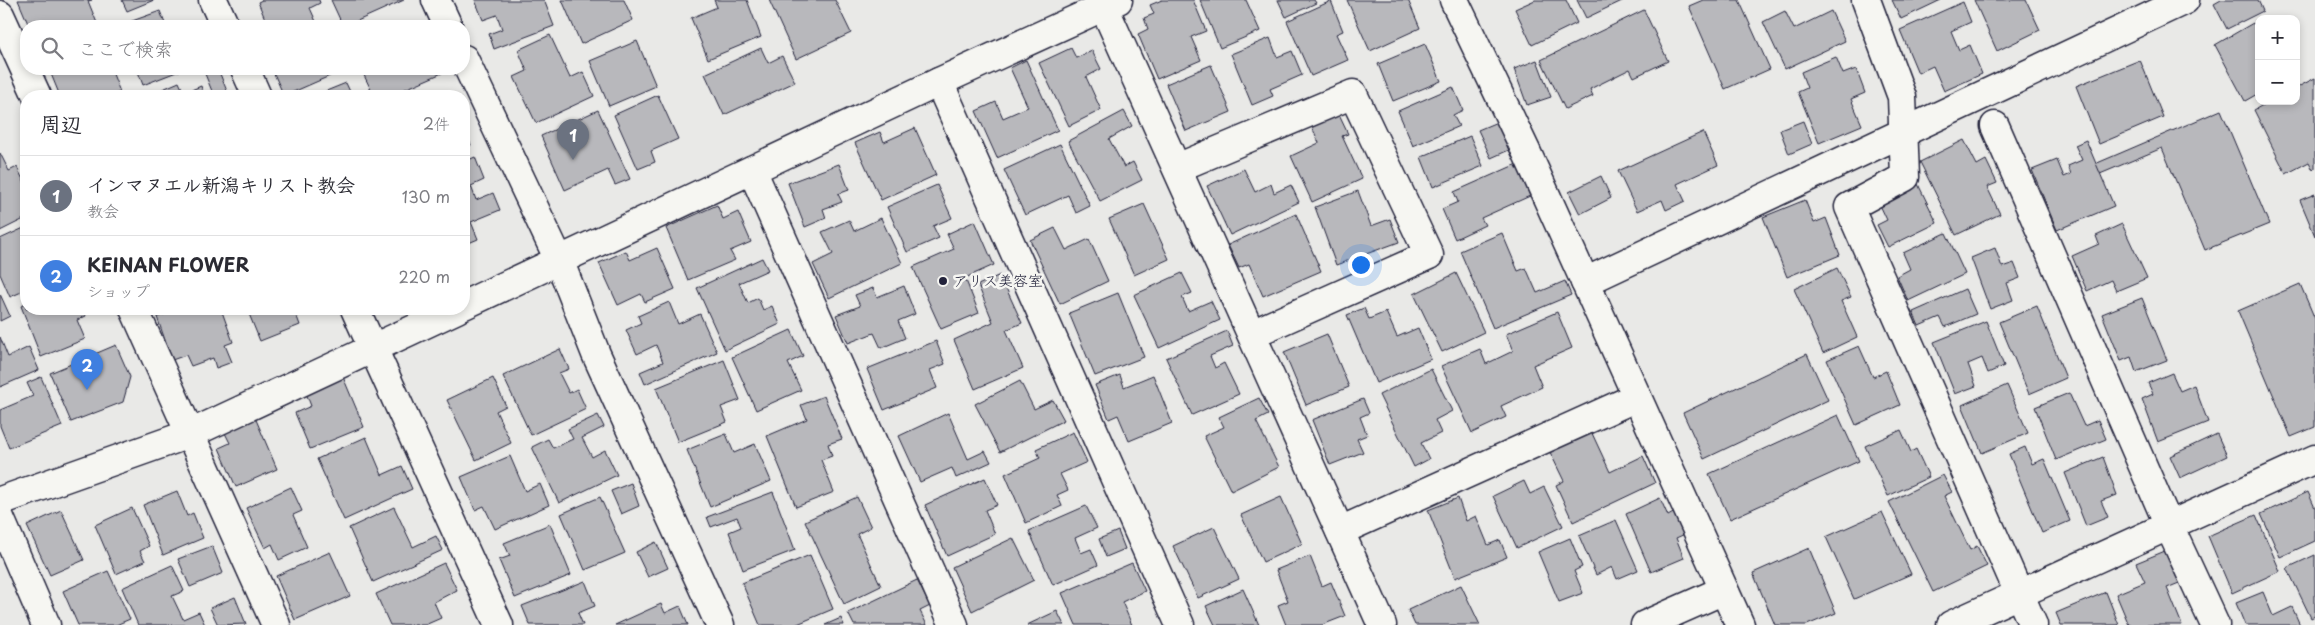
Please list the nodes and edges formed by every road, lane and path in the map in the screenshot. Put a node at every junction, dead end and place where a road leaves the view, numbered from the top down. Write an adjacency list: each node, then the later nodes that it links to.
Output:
1 (213, 0): 8 (street)
2 (436, 0): 9 (street)
3 (1454, 0): 22 (street)
4 (1866, 0): 18 (street)
5 (2185, 0): 18 (street)
6 (1111, 4): 14 (street); 19 (street)
7 (0, 15): 10 (street)
8 (222, 20)
9 (445, 20)
10 (20, 59)
11 (470, 72): 21 (street)
12 (27, 75): 15 (street)
13 (248, 75): 16 (street)
14 (939, 82): 20 (street); 44 (street)
15 (34, 90)
16 (255, 90)
17 (1995, 126): 34 (street)
18 (1903, 132): 22 (street); 37 (street)
19 (1177, 168): 27 (street); 27 (street)
20 (752, 170): 21 (street); 43 (street)
21 (560, 260): 23 (street); 42 (street)
22 (1585, 282): 29 (street)
23 (470, 302)
24 (137, 315): 30 (street)
25 (358, 315): 28 (street)
26 (443, 315): 28 (street)
27 (1252, 334): 35 (street)
28 (373, 348): 30 (street); 41 (street)
29 (1637, 396): 35 (street); 36 (street)
30 (192, 434): 32 (street); 40 (street)
31 (2315, 459): 34 (street)
32 (0, 501)
33 (0, 518): 39 (street)
34 (2168, 526): 37 (street); 49 (street)
35 (1340, 531): 38 (street)
36 (1724, 590): 45 (street); 46 (street)
37 (2019, 594): 47 (street); 48 (street)
38 (1380, 624)
39 (46, 625)
40 (276, 625)
41 (499, 625)
42 (720, 625)
43 (954, 625)
44 (1180, 625)
45 (1645, 625)
46 (1740, 625)
47 (1951, 625)
48 (2033, 625)
49 (2215, 625)

